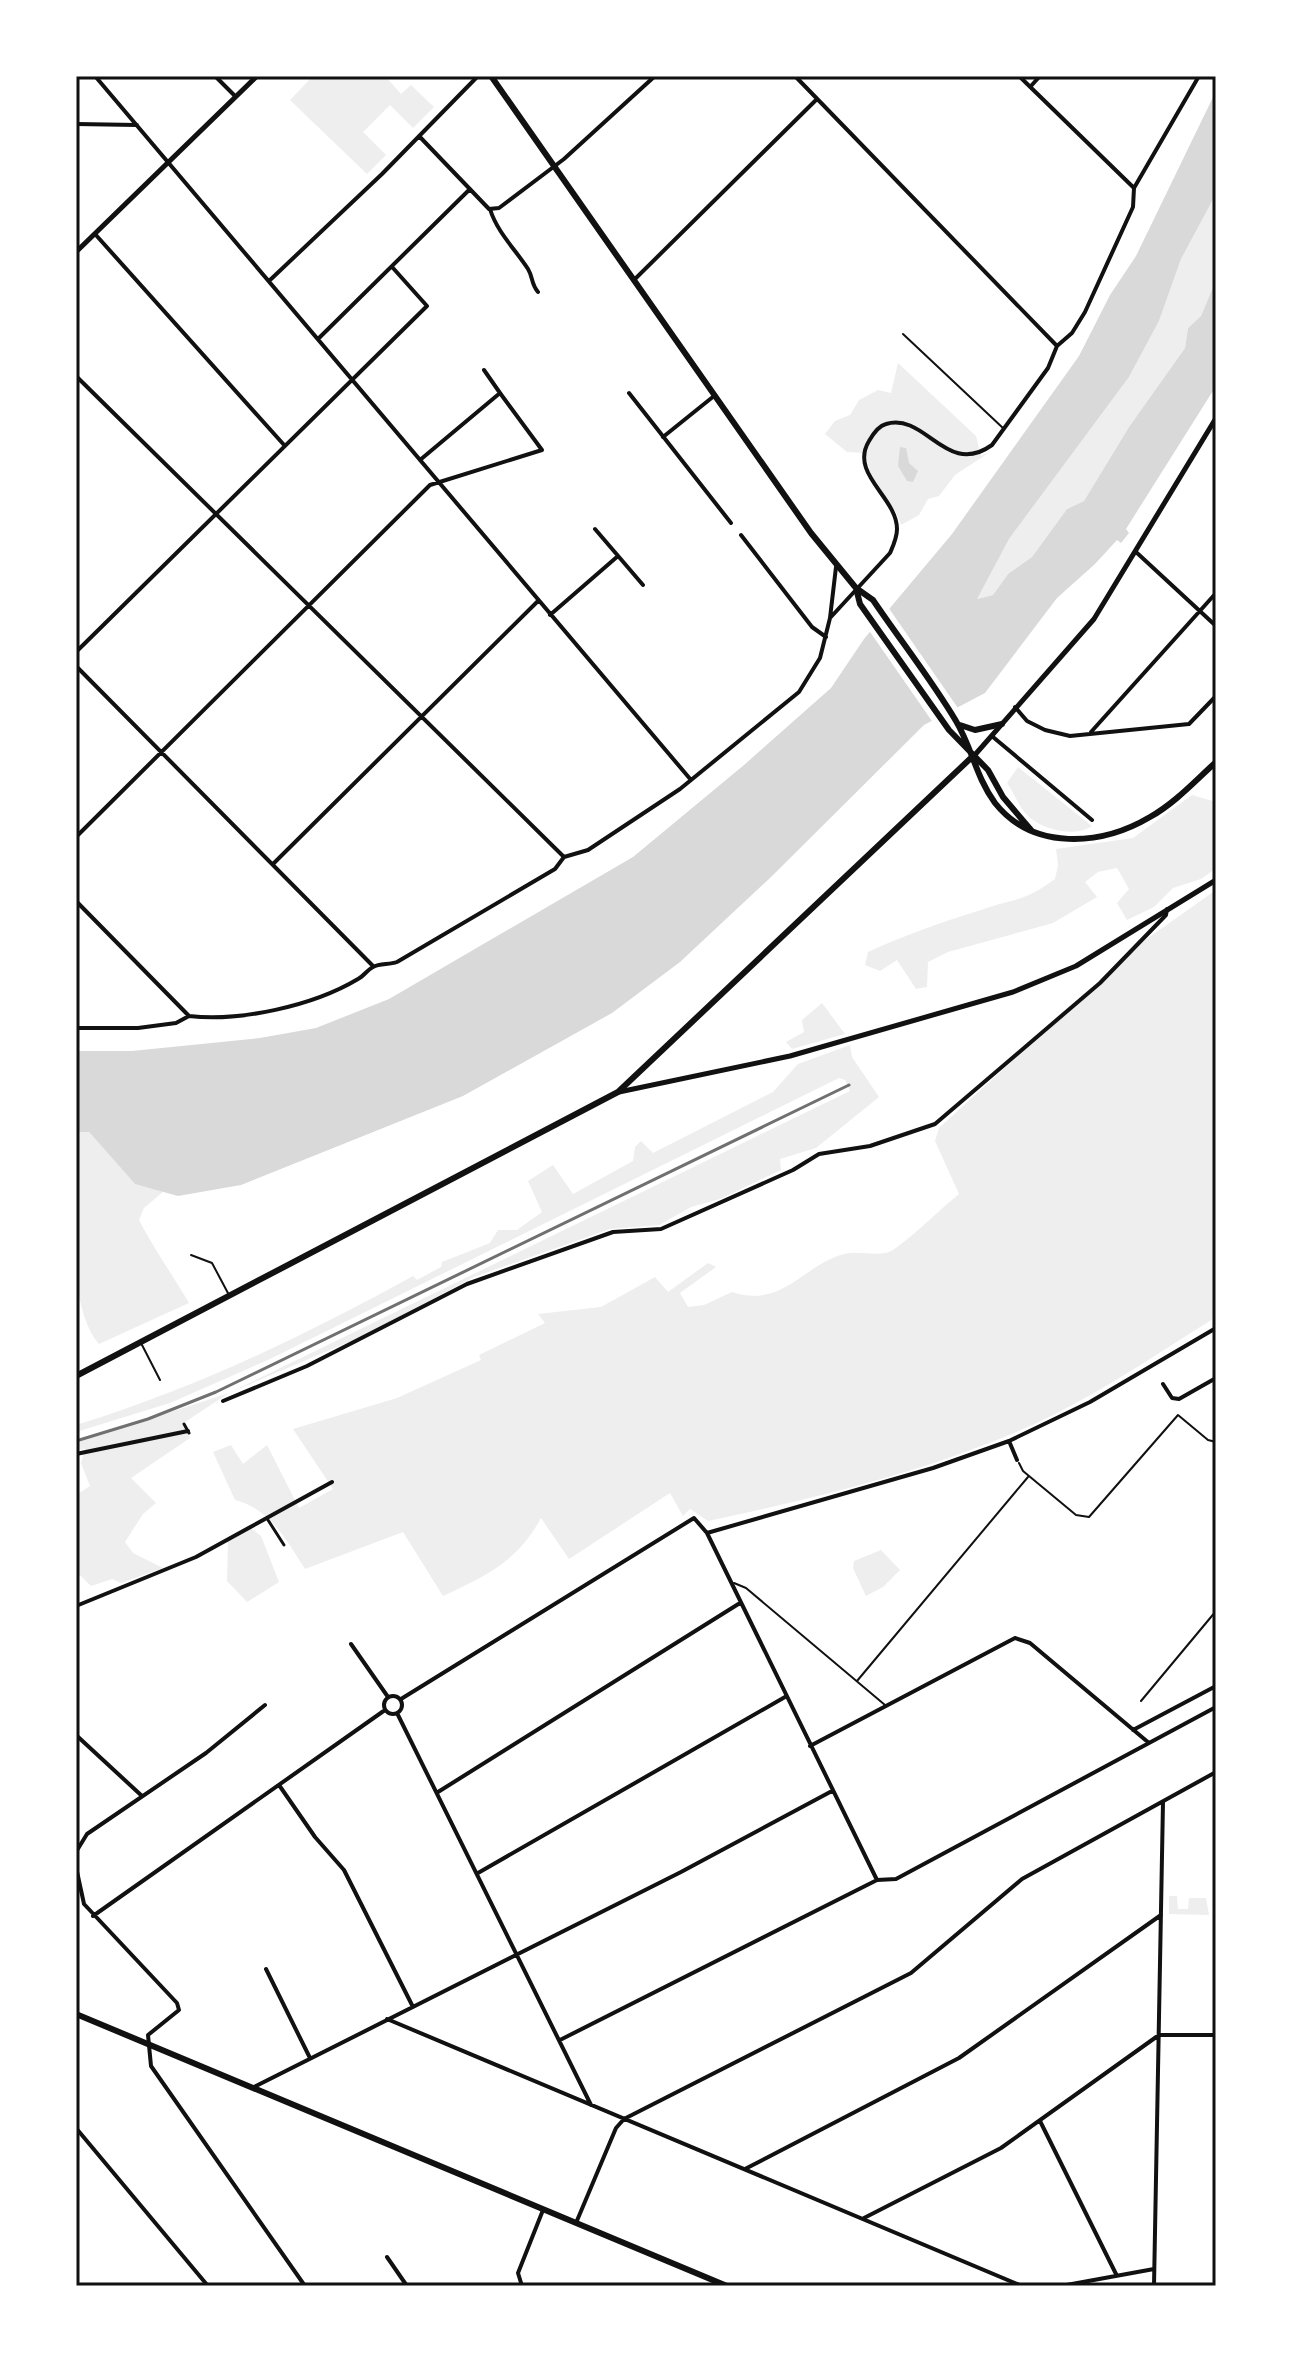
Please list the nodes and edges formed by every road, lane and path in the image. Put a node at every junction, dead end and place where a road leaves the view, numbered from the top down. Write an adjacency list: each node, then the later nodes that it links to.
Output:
1 (95, 76): 15 (street)
2 (215, 76): 12 (street)
3 (257, 76): 12 (street)
4 (478, 76): 16 (street)
5 (491, 76): 18 (main road)
6 (655, 76): 18 (street)
7 (795, 76): 13 (street)
8 (1019, 76): 11 (street)
9 (1040, 76): 11 (street)
10 (1199, 76): 19 (street)
11 (1030, 87): 19 (street)
12 (235, 96): 17 (street)
13 (817, 99): 25 (street); 30 (street)
14 (76, 124): 15 (street)
15 (137, 125): 17 (street)
16 (419, 136): 20 (street); 26 (street)
17 (169, 162): 22 (street); 26 (street)
18 (556, 165): 21 (street); 25 (main road)
19 (1134, 188): 30 (street)
20 (470, 189): 21 (street); 24 (street)
21 (489, 209): 27 (street)
22 (95, 234): 23 (street); 40 (street)
23 (76, 252)
24 (393, 268): 29 (street); 33 (street)
25 (634, 280): 36 (main road)
26 (269, 281): 29 (street)
27 (538, 292)
28 (903, 334): 38 (lane)
29 (318, 339): 33 (street)
30 (1057, 346): 38 (street)
31 (484, 370): 34 (street)
32 (76, 376): 43 (street)
33 (351, 379): 40 (street); 41 (street)
34 (500, 393): 41 (street); 42 (street)
35 (629, 393): 39 (street)
36 (714, 396): 39 (street); 49 (main road)
37 (1216, 418): 47 (street)
38 (1005, 429): 51 (street)
39 (663, 437): 44 (street)
40 (285, 446): 43 (street)
41 (420, 460): 42 (street)
42 (439, 482): 53 (street); 54 (street)
43 (215, 513): 54 (street); 60 (street)
44 (731, 523)
45 (595, 529): 48 (street)
46 (741, 535): 59 (street)
47 (1136, 552): 55 (street); 63 (street)
48 (618, 556): 50 (street); 56 (street)
49 (837, 564): 51 (main road); 57 (street)
50 (643, 585)
51 (856, 588): 57 (street); 65 (main road); 70 (main road)
52 (1216, 593): 55 (street)
53 (538, 601): 56 (street); 64 (street)
54 (309, 606): 64 (street); 69 (street)
55 (1200, 611): 58 (street); 67 (street)
56 (550, 615): 72 (street)
57 (830, 618): 59 (street)
58 (1216, 626)
59 (826, 637): 72 (street)
60 (76, 652)
61 (76, 666): 69 (street)
62 (1216, 696): 67 (street)
63 (1015, 707): 66 (street); 67 (street)
64 (421, 717): 76 (street); 77 (street)
65 (957, 722): 66 (main road); 70 (main road)
66 (1002, 724): 68 (street)
67 (1089, 734)
68 (993, 737): 70 (street); 73 (street)
69 (162, 751): 75 (street); 77 (street)
70 (972, 757): 74 (main road); 74 (main road); 84 (main road)
71 (1216, 762): 74 (main road)
72 (691, 780): 76 (street)
73 (1092, 820)
74 (1033, 832)
75 (76, 837)
76 (564, 857): 81 (street)
77 (273, 864): 81 (street)
78 (1216, 880): 80 (street)
79 (76, 901): 82 (street)
80 (1167, 909): 84 (street); 93 (street)
81 (373, 966): 82 (street)
82 (189, 1016): 83 (street)
83 (76, 1028)
84 (618, 1092): 86 (main road)
85 (191, 1255): 86 (lane)
86 (229, 1296): 88 (main road)
87 (1216, 1328): 95 (street)
88 (141, 1342): 89 (main road); 91 (lane)
89 (76, 1376)
90 (1216, 1378): 92 (street)
91 (160, 1380)
92 (1163, 1384)
93 (223, 1401)
94 (187, 1428): 97 (street)
95 (1009, 1441): 98 (street); 102 (street)
96 (1216, 1442): 99 (lane)
97 (76, 1454)
98 (1017, 1460): 99 (lane)
99 (1028, 1476): 109 (lane)
100 (332, 1482): 101 (street)
101 (268, 1520): 103 (street); 106 (street)
102 (707, 1533): 104 (street); 113 (street)
103 (284, 1545)
104 (729, 1581): 105 (street); 109 (lane)
105 (740, 1603): 112 (street); 127 (street)
106 (76, 1606)
107 (1216, 1611): 114 (lane)
108 (351, 1644): 111 (street)
109 (857, 1681): 116 (lane)
110 (1216, 1686): 120 (street)
111 (388, 1697): 113 (street); 118 (street)
112 (785, 1697): 123 (street); 132 (street)
113 (401, 1699): 119 (street)
114 (1141, 1701)
115 (265, 1705): 128 (street)
116 (886, 1705): 120 (street); 123 (street)
117 (1216, 1707): 122 (street)
118 (385, 1710): 119 (street); 125 (street)
119 (397, 1713): 127 (street)
120 (1133, 1730): 122 (street)
121 (76, 1735): 128 (street)
122 (1149, 1743): 133 (street)
123 (810, 1746): 126 (street)
124 (1216, 1772): 129 (street)
125 (279, 1785): 135 (street); 138 (street)
126 (832, 1791): 133 (street); 136 (street)
127 (438, 1792): 132 (street)
128 (142, 1796): 130 (street)
129 (1163, 1802): 134 (street); 148 (street)
130 (76, 1852)
131 (76, 1867): 135 (street)
132 (478, 1873): 136 (street)
133 (877, 1880): 143 (street)
134 (1161, 1915): 141 (street); 151 (street)
135 (93, 1916): 144 (street)
136 (518, 1954): 138 (street); 143 (street)
137 (266, 1969): 145 (street)
138 (413, 2007): 140 (street)
139 (76, 2014): 144 (main road)
140 (387, 2019): 145 (street); 147 (street)
141 (1159, 2035): 142 (street); 149 (street); 156 (street)
142 (1216, 2035)
143 (560, 2040): 147 (street)
144 (146, 2043): 146 (main road); 159 (street)
145 (310, 2058): 146 (street)
146 (252, 2088): 152 (main road)
147 (591, 2105): 148 (street)
148 (624, 2119): 151 (street); 154 (street)
149 (1040, 2121): 153 (street); 157 (street)
150 (76, 2128): 158 (street)
151 (745, 2169): 153 (street)
152 (543, 2210): 154 (main road); 161 (street)
153 (864, 2218): 163 (street)
154 (576, 2223): 162 (main road)
155 (387, 2257): 160 (street)
156 (1154, 2269): 157 (street); 165 (street)
157 (1116, 2274): 164 (street)
158 (208, 2286)
159 (305, 2286)
160 (407, 2286)
161 (522, 2286)
162 (727, 2286)
163 (1022, 2286)
164 (1061, 2286)
165 (1154, 2286)

